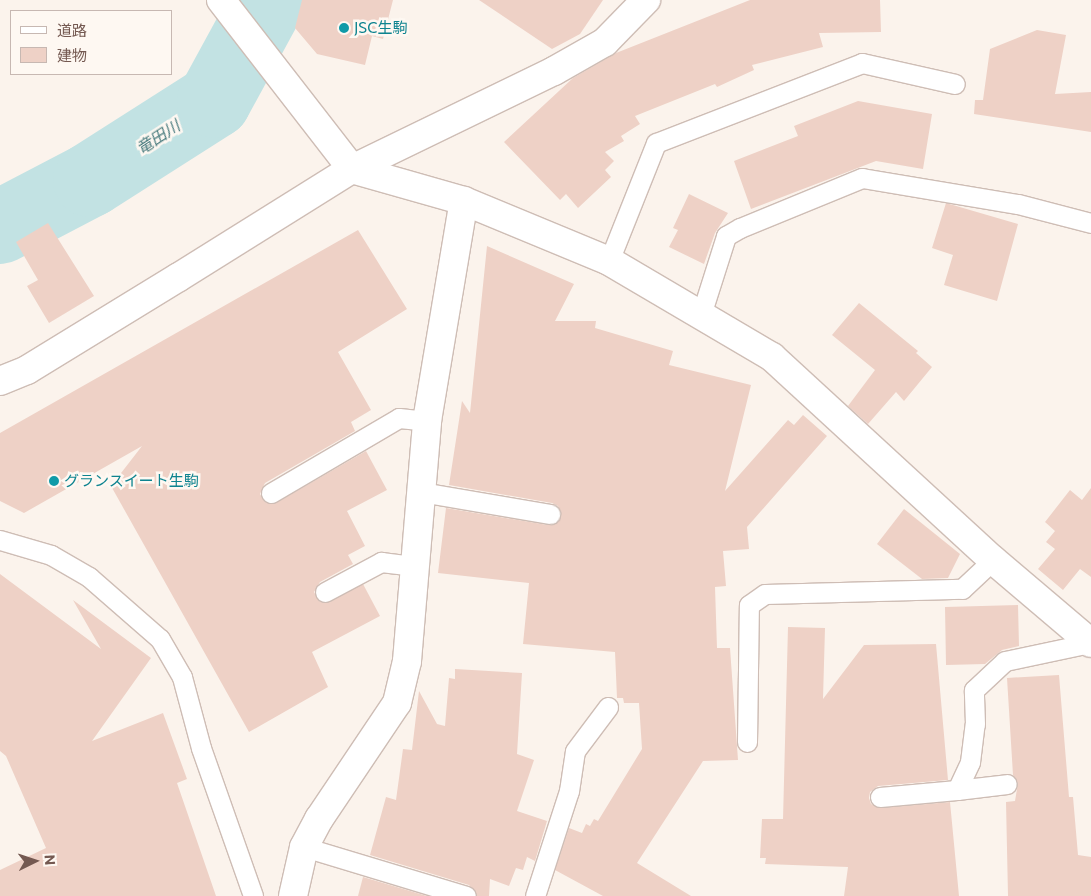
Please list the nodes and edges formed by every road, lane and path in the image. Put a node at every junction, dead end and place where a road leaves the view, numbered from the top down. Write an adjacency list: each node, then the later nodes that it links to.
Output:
1 (646, 0): 4 (street)
2 (224, 5): 4 (street)
3 (955, 84): 7 (lane)
4 (352, 169): 5 (street); 9 (street)
5 (464, 201): 7 (street); 10 (street)
6 (1091, 223): 8 (lane)
7 (609, 262): 8 (street)
8 (700, 315): 15 (street)
9 (0, 381)
10 (427, 421): 11 (street); 12 (lane)
11 (421, 492): 13 (lane); 16 (street)
12 (271, 493)
13 (550, 514)
14 (0, 540): 25 (lane)
15 (993, 560): 18 (street); 20 (lane)
16 (415, 566): 17 (lane); 24 (street)
17 (325, 592)
18 (1091, 643): 22 (lane)
19 (608, 707): 28 (lane)
20 (747, 742)
21 (1007, 784): 22 (lane)
22 (957, 790): 23 (lane)
23 (880, 797)
24 (304, 847): 26 (street); 27 (lane)
25 (253, 896)
26 (293, 896)
27 (466, 896)
28 (535, 896)

